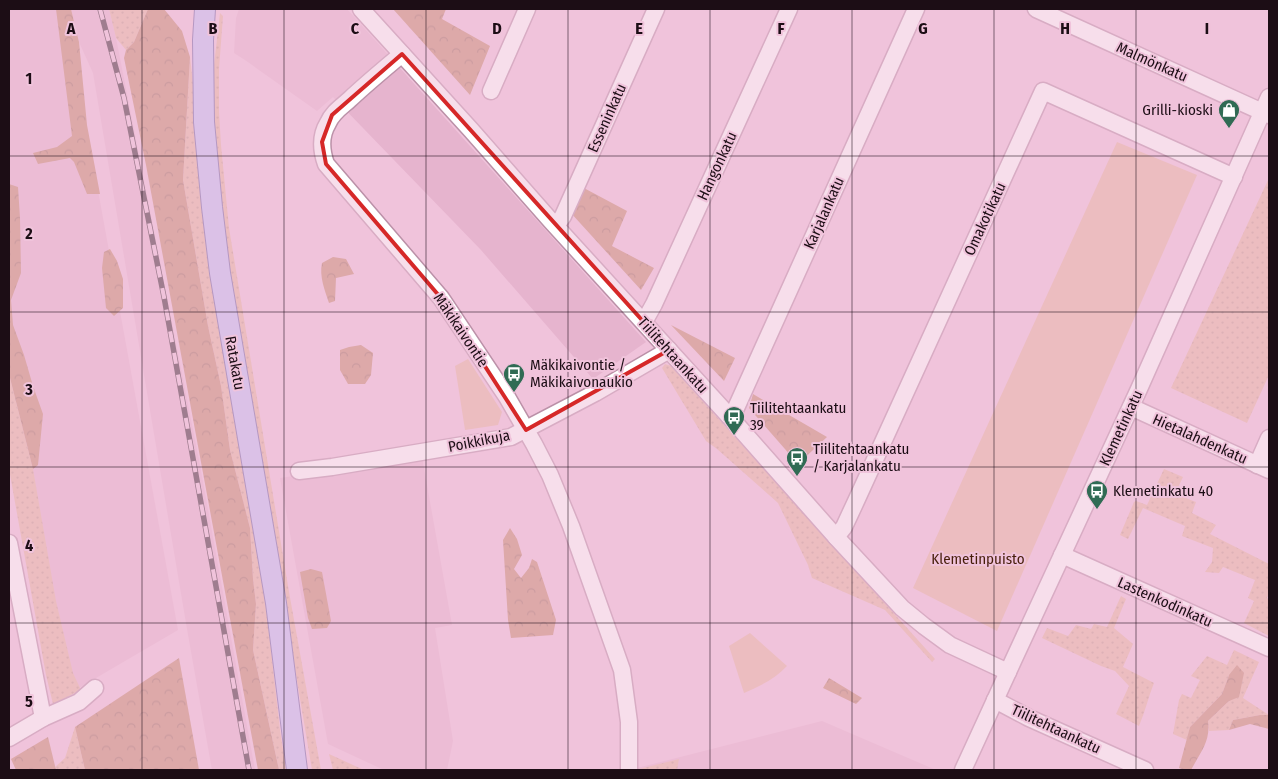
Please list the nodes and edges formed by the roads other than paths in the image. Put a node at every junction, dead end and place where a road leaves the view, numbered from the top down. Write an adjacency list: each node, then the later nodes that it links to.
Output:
1 (205, 9): 12 (main road, Ratakatu)
2 (215, 9): 12 (main road, Ratakatu)
3 (361, 9): 9 (street, Tiilitehtaankatu)
4 (527, 9): 10 (street)
5 (656, 9): 14 (street, Esseninkatu)
6 (789, 9): 15 (street, Hangonkatu)
7 (916, 9): 18 (street, Karjalankatu)
8 (1036, 9): 11 (street, Malmönkatu)
9 (402, 54): 14 (street, Tiilitehtaankatu); 19 (street, Mäkikaivontie)
10 (491, 91)
11 (1267, 108): 13 (street, Klemetinkatu)
12 (204, 122): 26 (main road, Ratakatu)
13 (1234, 177): 17 (street, Klemetinkatu); 23 (street, Omakotikatu)
14 (556, 226): 15 (street, Tiilitehtaankatu)
15 (644, 322): 16 (street, Tiilitehtaankatu)
16 (669, 350): 18 (street, Tiilitehtaankatu); 19 (street, Poikkikuja)
17 (1131, 407): 21 (street, Hietalahdenkatu); 25 (street, Klemetinkatu)
18 (729, 416): 23 (street, Tiilitehtaankatu)
19 (526, 430): 22 (street, Poikkikuja); 35 (street, Mäkikaivontie)
20 (1269, 438): 21 (street)
21 (1263, 467)
22 (299, 471)
23 (836, 537): 28 (street, Tiilitehtaankatu)
24 (9, 543): 31 (street)
25 (1062, 555): 27 (street, Lastenkodinkatu); 28 (street, Klemetinkatu)
26 (276, 603): 33 (main road, Ratakatu); 34 (main road, Ratakatu)
27 (1269, 648)
28 (1008, 672): 30 (street, Klemetinkatu)
29 (95, 688): 31 (street)
30 (995, 700): 36 (street, Klemetinkatu); 37 (street, Tiilitehtaankatu)
31 (43, 718): 32 (street)
32 (9, 738)
33 (296, 770)
34 (310, 770)
35 (629, 770)
36 (964, 770)
37 (1145, 770)

